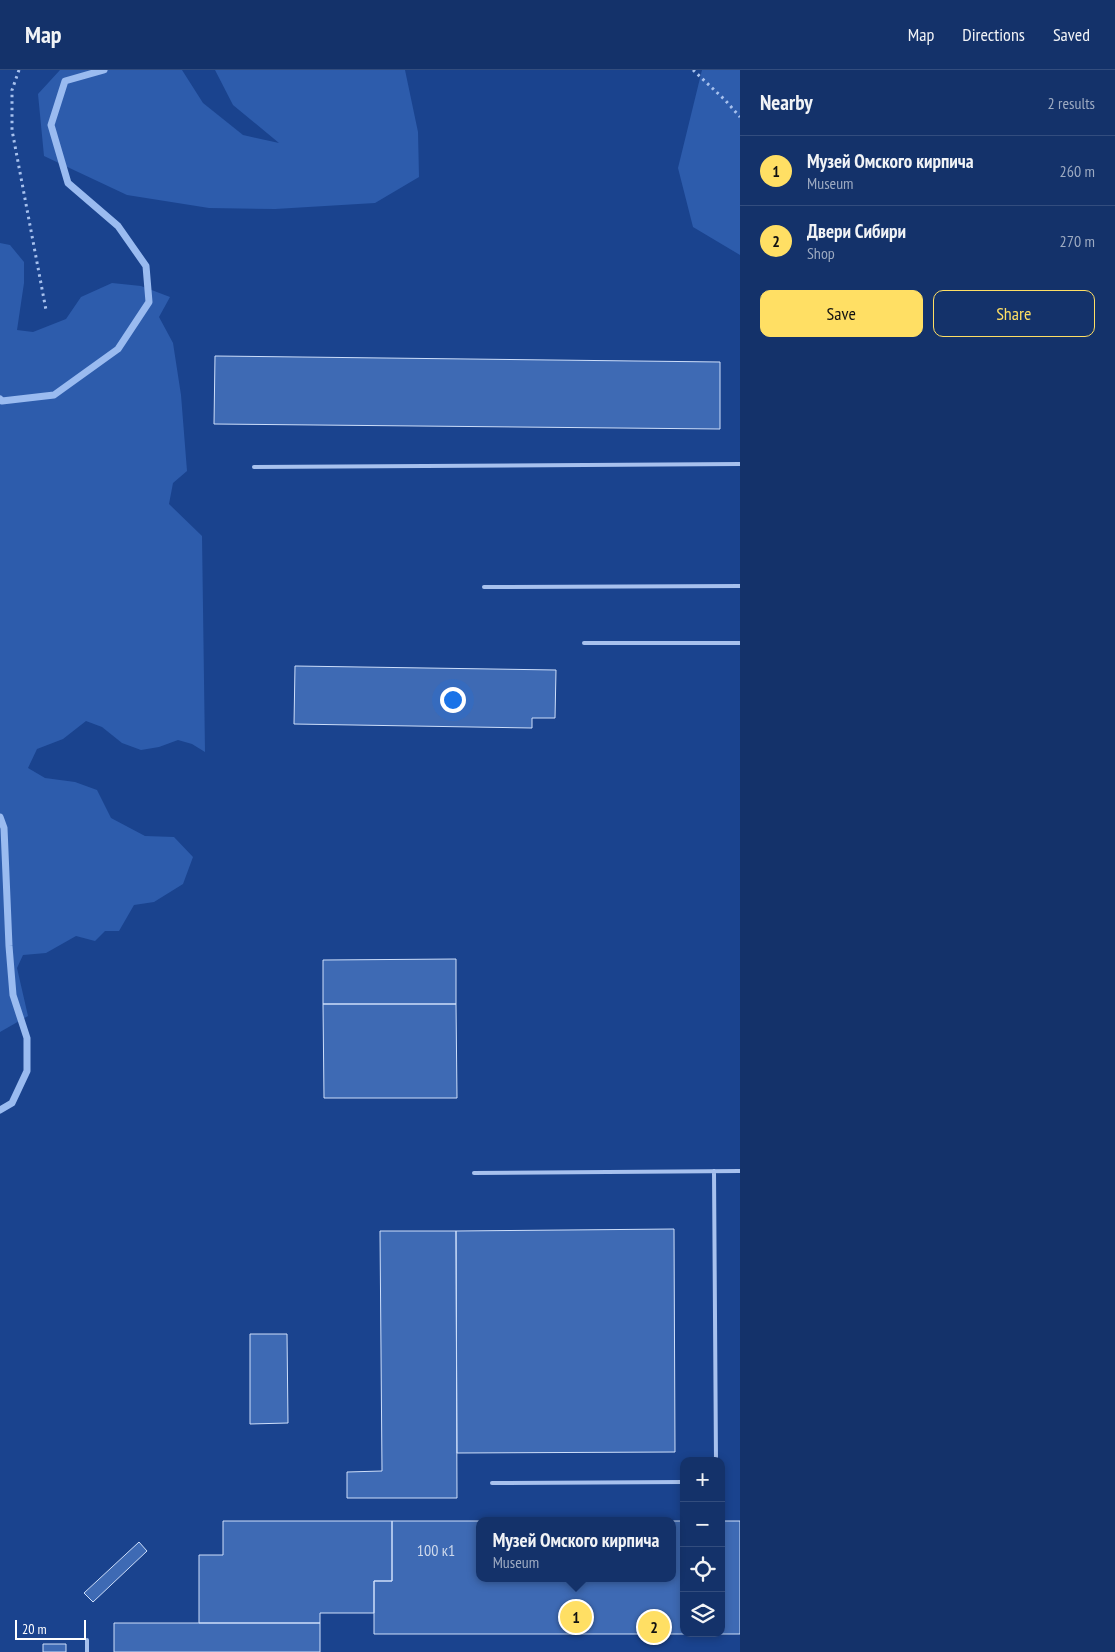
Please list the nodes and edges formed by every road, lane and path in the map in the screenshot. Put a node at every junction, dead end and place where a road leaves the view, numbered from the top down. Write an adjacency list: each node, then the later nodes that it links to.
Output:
1 (19, 70): 4 (path)
2 (693, 70): 3 (path)
3 (740, 117)
4 (46, 310)
5 (740, 464): 6 (lane)
6 (254, 467)
7 (740, 586): 8 (lane)
8 (484, 587)
9 (584, 643): 10 (lane)
10 (740, 643)
11 (740, 1171): 12 (lane)
12 (714, 1172): 13 (lane); 14 (lane)
13 (474, 1173)
14 (716, 1457)
15 (680, 1482): 16 (lane)
16 (492, 1483)
17 (87, 1640): 18 (lane)
18 (87, 1652)

